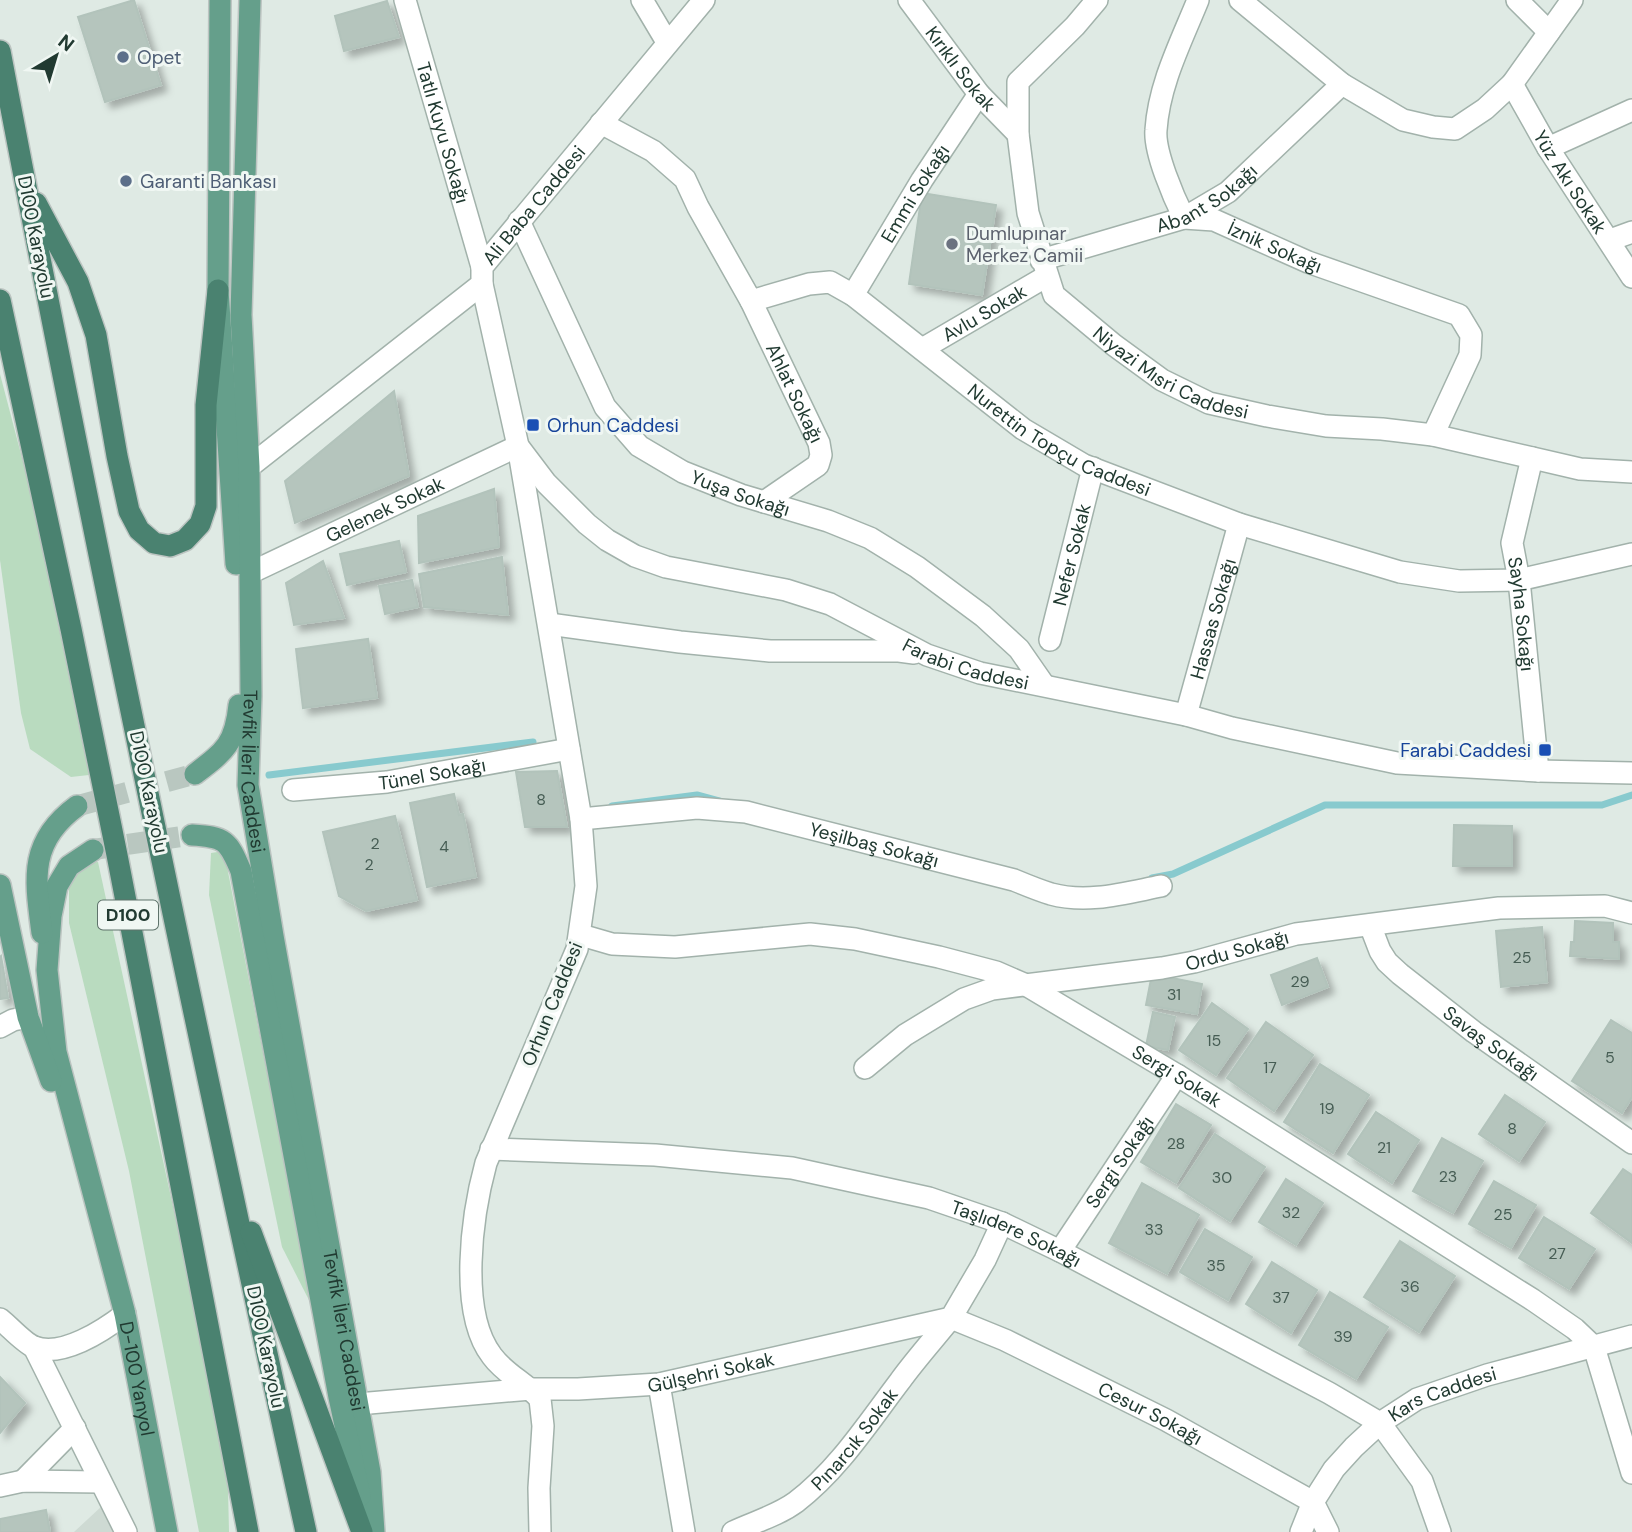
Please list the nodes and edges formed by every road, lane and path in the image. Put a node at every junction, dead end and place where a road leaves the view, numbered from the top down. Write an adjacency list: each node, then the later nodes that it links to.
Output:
1 (220, 0): 30 (main road)
2 (250, 0): 38 (main road, Tevfik İleri Caddesi)
3 (405, 0): 28 (street, Tatlı Kuyu Sokağı)
4 (642, 0): 13 (street)
5 (704, 0): 13 (street, Ali Baba Caddesi)
6 (909, 0): 17 (street, Kırıklı Sokak)
7 (1097, 0): 20 (street, Niyazi Mısri Caddesi)
8 (1198, 0): 23 (street)
9 (1240, 0): 15 (street)
10 (1517, 0): 12 (street)
11 (1572, 0): 12 (street)
12 (1549, 32): 16 (street)
13 (667, 42): 19 (street, Ali Baba Caddesi)
14 (0, 51): 22 (highway, D100 Karayolu / D100)
15 (1342, 84): 16 (street); 23 (street, Abant Sokağı)
16 (1512, 84): 21 (street, Yüz Akı Sokak)
17 (979, 94): 20 (street, Kırıklı Sokak); 31 (street, Emmi Sokağı)
18 (1632, 110): 21 (street)
19 (601, 123): 24 (street, Ali Baba Caddesi); 33 (street)
20 (1018, 134): 27 (street, Niyazi Mısri Caddesi)
21 (1548, 148): 26 (street, Yüz Akı Sokak)
22 (25, 183): 30 (highway); 74 (highway, D100 Karayolu / D100)
23 (1184, 218): 27 (street, Abant Sokağı); 35 (street, İznik Sokağı)
24 (519, 222): 28 (street, Ali Baba Caddesi); 41 (street, Yuşa Sokağı)
25 (1632, 233): 26 (street)
26 (1610, 240): 29 (street, Yüz Akı Sokak)
27 (1044, 268): 34 (street, Avlu Sokak); 35 (street, Niyazi Mısri Caddesi)
28 (482, 276): 36 (street, Farabi Caddesi); 38 (street, Ali Baba Caddesi)
29 (1632, 277)
30 (218, 290): 54 (main road)
31 (853, 295): 33 (street, Nurettin Topçu Caddesi); 34 (street, Nurettin Topçu Caddesi)
32 (0, 300): 97 (highway, D100)
33 (751, 301): 41 (street, Ahlat Sokağı)
34 (922, 349): 39 (street, Nurettin Topçu Caddesi)
35 (1433, 435): 37 (street, Niyazi Mısri Caddesi)
36 (519, 446): 44 (street, Gelenek Sokak); 46 (street, Orhun Caddesi); 48 (street, Farabi Caddesi)
37 (1532, 458): 40 (street, Niyazi Mısri Caddesi); 45 (street, Sayha Sokağı)
38 (249, 467): 44 (main road, Tevfik İleri Caddesi)
39 (1093, 468): 42 (street, Nurettin Topçu Caddesi); 47 (street, Nefer Sokak)
40 (1632, 472)
41 (764, 502): 49 (street, Yuşa Sokağı)
42 (1239, 524): 45 (street, Nurettin Topçu Caddesi); 50 (street, Hassas Sokağı)
43 (1632, 554): 45 (street, Nurettin Topçu Caddesi)
44 (250, 573): 86 (main road, Tevfik İleri Caddesi)
45 (1519, 580): 52 (street, Sayha Sokağı)
46 (549, 624): 48 (street); 51 (street, Orhun Caddesi)
47 (1050, 640)
48 (927, 655): 49 (street, Farabi Caddesi)
49 (1044, 685): 50 (street, Farabi Caddesi)
50 (1186, 715): 52 (street, Farabi Caddesi)
51 (569, 749): 55 (street, Tünel Sokağı); 57 (street, Orhun Caddesi)
52 (1538, 771): 53 (street, Farabi Caddesi)
53 (1632, 773)
54 (195, 774)
55 (293, 790)
56 (77, 806): 66 (main road)
57 (581, 820): 61 (street, Yeşilbaş Sokağı); 65 (street, Orhun Caddesi)
58 (192, 835): 100 (main road)
59 (93, 850): 66 (main road)
60 (0, 885): 62 (main road)
61 (1161, 886)
62 (2, 906): 68 (main road)
63 (1632, 913): 64 (street, Ordu Sokağı)
64 (1370, 925): 67 (street, Ordu Sokağı); 72 (street, Savaş Sokağı)
65 (580, 935): 67 (street, Sergi Sokak); 73 (street, Orhun Caddesi)
66 (47, 970): 76 (main road)
67 (1026, 985): 70 (street, Ordu Sokağı); 71 (street, Sergi Sokak)
68 (28, 1017): 69 (street); 76 (main road)
69 (0, 1027)
70 (865, 1068)
71 (1177, 1075): 77 (street, Sergi Sokağı); 83 (street, Sergi Sokak)
72 (1632, 1143)
73 (491, 1149): 75 (street, Taşlıdere Sokağı); 85 (street, Orhun Caddesi)
74 (224, 1158): 98 (highway, D100 Karayolu / D100); 99 (highway)
75 (1002, 1223): 77 (street, Taşlıdere Sokağı); 79 (street)
76 (103, 1228): 78 (main road, D-100 Yanyol)
77 (1060, 1251): 87 (street, Taşlıdere Sokağı)
78 (125, 1314): 82 (street); 96 (main road, D-100 Yanyol)
79 (951, 1318): 84 (street, Gülşehri Sokak); 93 (street, Cesur Sokağı); 104 (street, Pınarcık Sokak)
80 (0, 1319): 82 (street)
81 (1632, 1336): 83 (street, Kars Caddesi)
82 (34, 1347): 88 (street)
83 (1594, 1347): 87 (street, Kars Caddesi); 89 (street)
84 (659, 1384): 85 (street, Gülşehri Sokak); 103 (street)
85 (531, 1389): 86 (street, Gülşehri Sokak); 102 (street)
86 (359, 1404): 101 (main road, Tevfik İleri Caddesi)
87 (1380, 1423): 93 (street, Kars Caddesi); 106 (street, Taşlıdere Sokağı)
88 (75, 1428): 90 (street); 91 (street)
89 (1632, 1473)
90 (23, 1481): 91 (street); 92 (street)
91 (100, 1482): 95 (street)
92 (0, 1486)
93 (1313, 1502): 94 (street, Kars Caddesi); 105 (street)
94 (1300, 1530)
95 (126, 1532)
96 (167, 1532)
97 (248, 1532)
98 (306, 1532)
99 (362, 1532)
100 (368, 1532)
101 (374, 1532)
102 (540, 1532)
103 (684, 1532)
104 (733, 1532)
105 (1328, 1532)
106 (1440, 1532)

